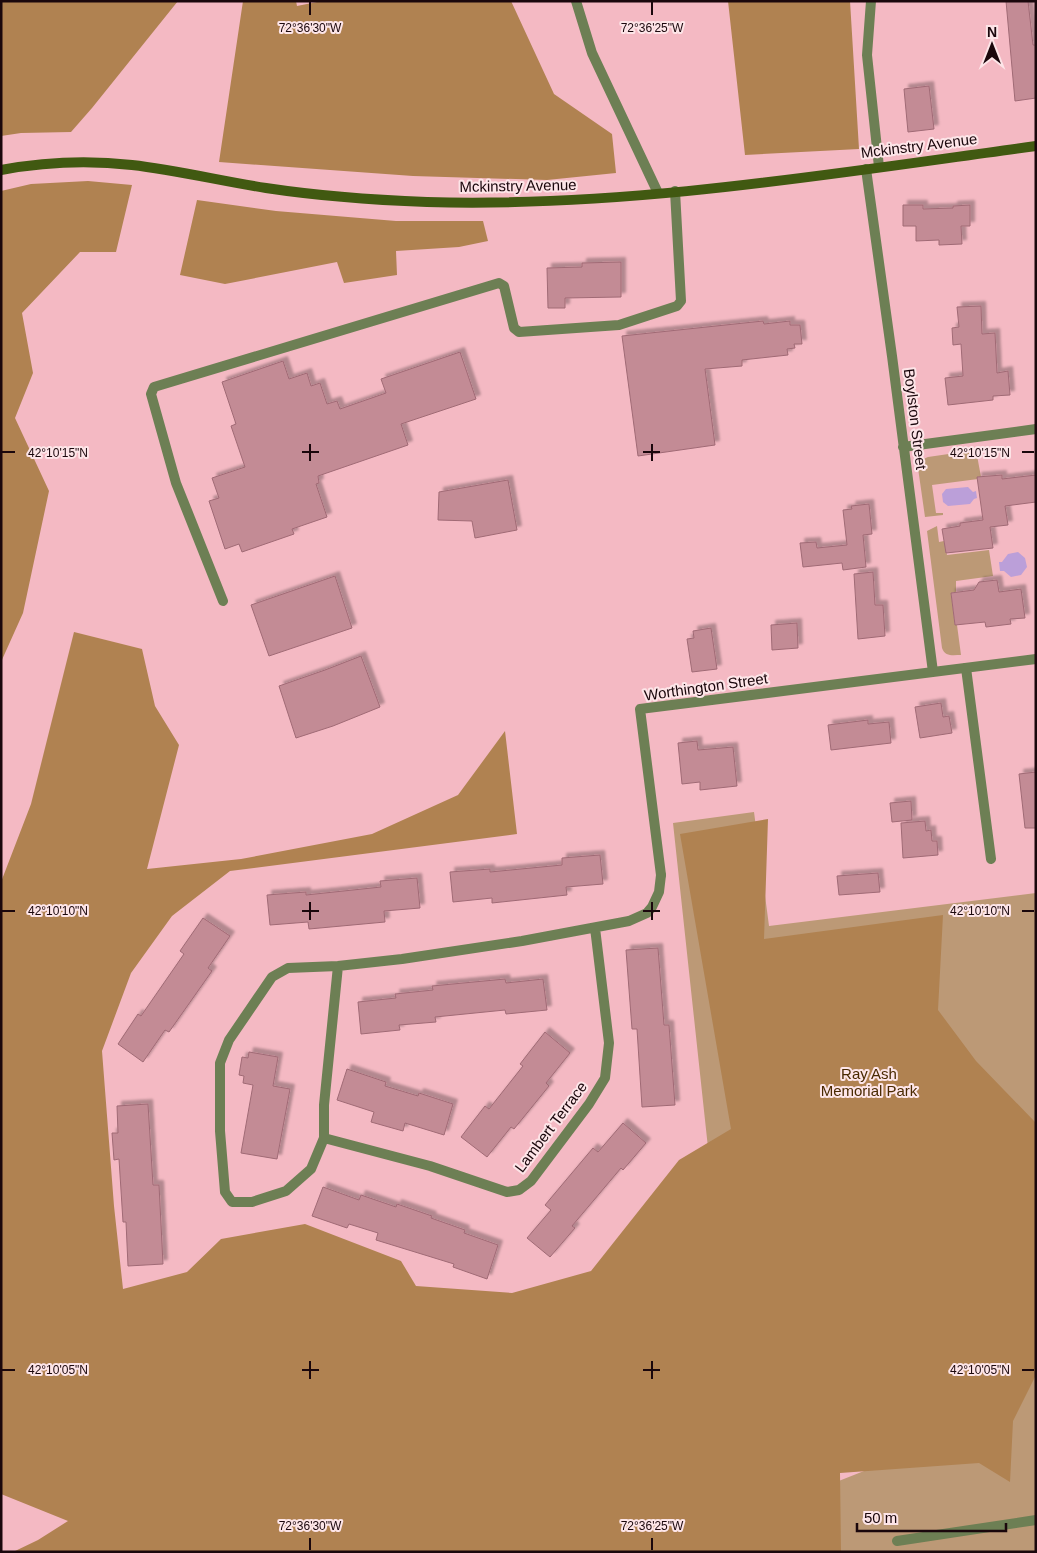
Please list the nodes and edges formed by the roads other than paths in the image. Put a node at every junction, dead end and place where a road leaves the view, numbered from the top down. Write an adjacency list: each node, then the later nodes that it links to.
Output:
1 (576, 1): 8 (street)
2 (871, 1): 4 (street)
3 (1036, 146): 4 (street, Mckinstry Avenue)
4 (879, 167): 5 (street, Mckinstry Avenue)
5 (866, 169): 7 (street, Mckinstry Avenue); 10 (street, Boylston Street)
6 (1, 170): 8 (street, Mckinstry Avenue)
7 (675, 191): 8 (street, Mckinstry Avenue); 11 (street)
8 (658, 193)
9 (1036, 429): 10 (street)
10 (903, 447): 14 (street, Boylston Street)
11 (223, 601)
12 (1036, 660): 13 (street, Worthington Street)
13 (966, 668): 14 (street, Worthington Street); 15 (street)
14 (933, 672): 16 (street, Worthington Street)
15 (991, 859)
16 (595, 928): 17 (street); 18 (street, Lambert Terrace)
17 (338, 966): 18 (street); 18 (street)
18 (324, 1138)
19 (1036, 1520): 20 (street)
20 (897, 1541)

